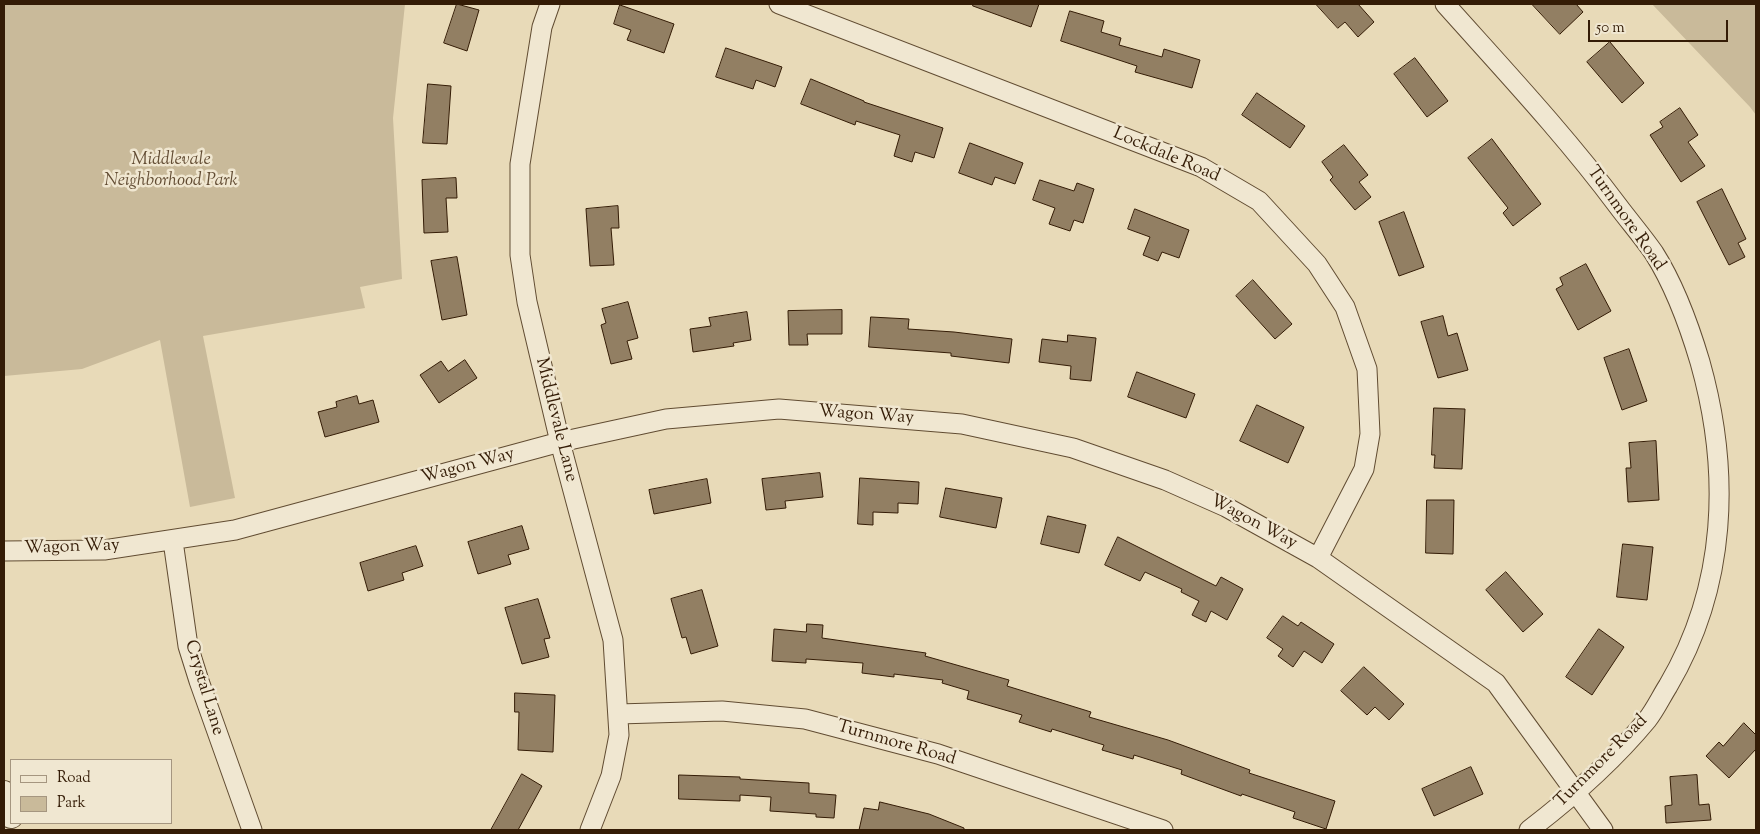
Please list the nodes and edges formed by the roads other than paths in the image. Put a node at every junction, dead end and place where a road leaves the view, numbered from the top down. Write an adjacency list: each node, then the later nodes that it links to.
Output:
1 (550, 4): 4 (street, Middlevale Lane)
2 (779, 4): 7 (street, Lockdale Road)
3 (1445, 4): 10 (street, Turnmore Road)
4 (560, 442): 5 (street, Wagon Way); 7 (street, Wagon Way); 8 (street, Middlevale Lane)
5 (173, 540): 6 (street, Wagon Way); 12 (street, Crystal Lane)
6 (4, 551)
7 (1318, 558): 10 (street, Wagon Way)
8 (618, 714): 13 (street, Middlevale Lane); 14 (street, Turnmore Road)
9 (4, 793): 11 (street)
10 (1575, 795): 15 (street, Turnmore Road); 16 (street, Wagon Way)
11 (10, 813)
12 (252, 830)
13 (590, 830)
14 (1164, 830)
15 (1528, 830)
16 (1603, 830)

